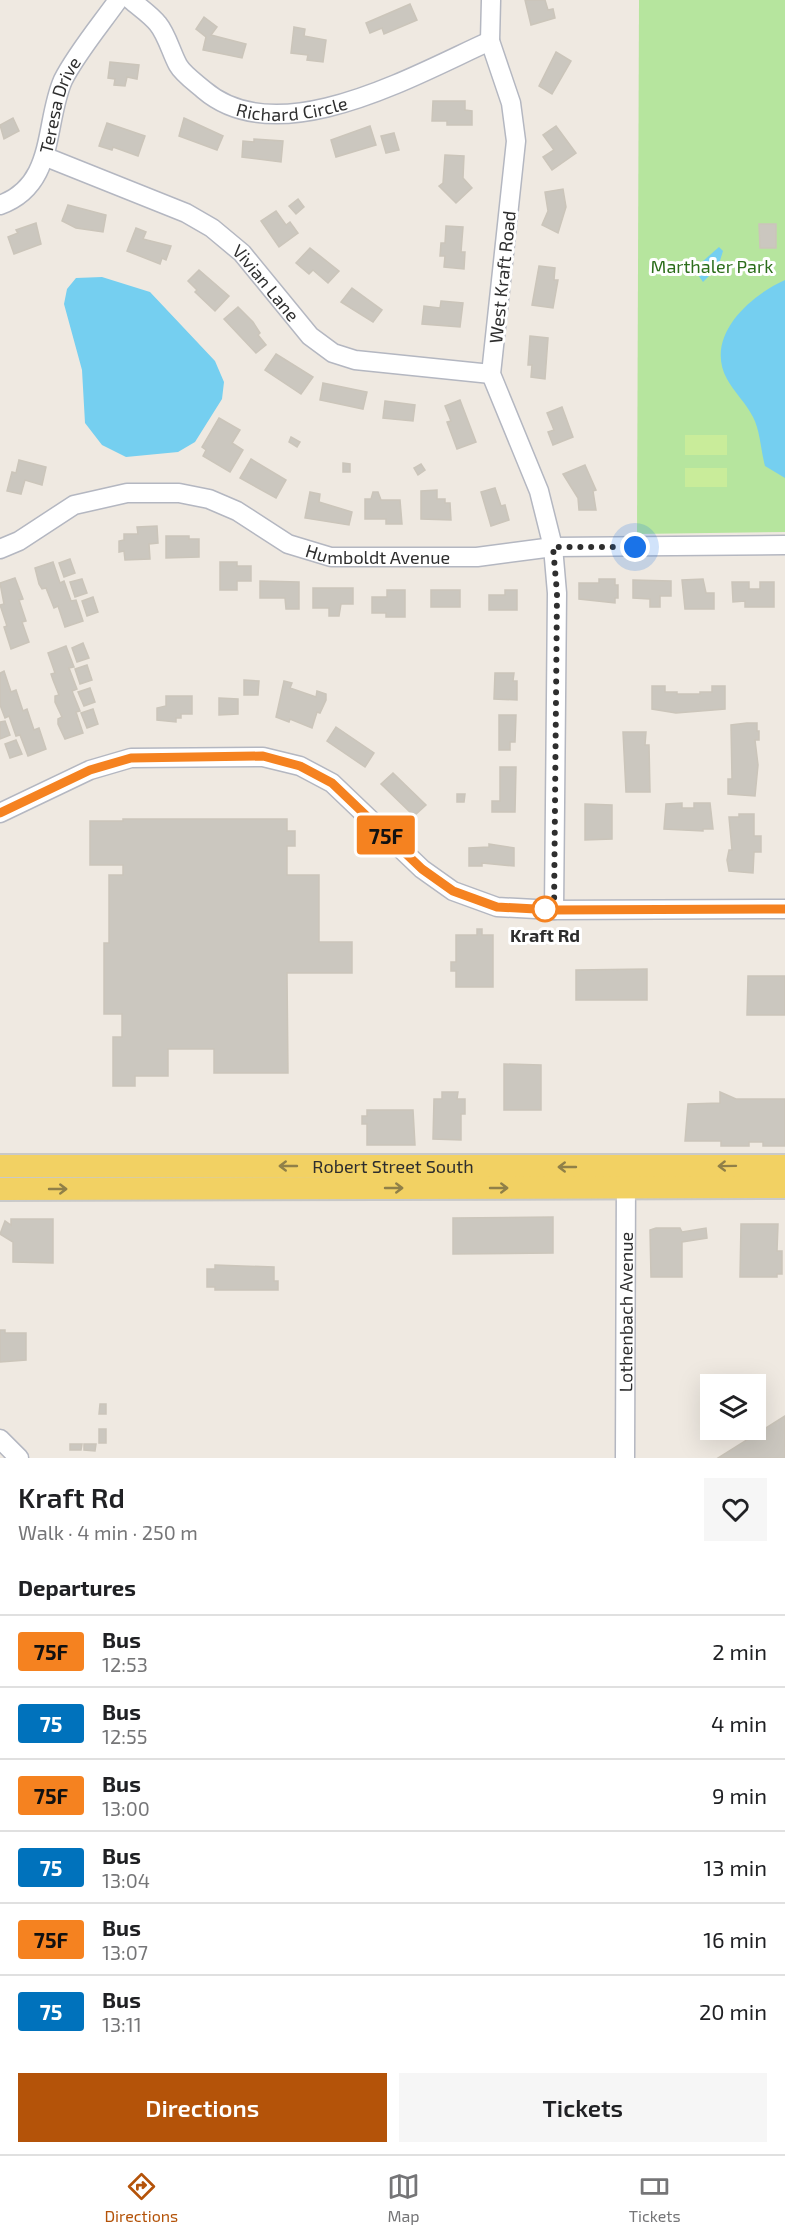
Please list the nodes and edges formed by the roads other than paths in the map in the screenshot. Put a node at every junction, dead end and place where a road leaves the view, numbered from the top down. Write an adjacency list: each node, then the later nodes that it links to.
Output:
1 (118, 0): 5 (street, Teresa Drive)
2 (130, 0): 4 (street, Richard Circle)
3 (491, 0): 4 (street, West Kraft Road)
4 (490, 41): 7 (street, West Kraft Road)
5 (46, 157): 6 (street, Teresa Drive); 7 (street, Vivian Lane)
6 (0, 205)
7 (491, 374): 9 (street, West Kraft Road)
8 (785, 545): 9 (street, Humboldt Avenue)
9 (553, 547): 10 (street, Humboldt Avenue); 13 (street, West Kraft Road)
10 (0, 549)
11 (0, 813): 13 (street)
12 (785, 909): 13 (street)
13 (554, 910)
14 (0, 1166): 16 (main road, Robert Street South, one-way to 14)
15 (785, 1166): 16 (main road, Robert Street South, one-way to 16)
16 (626, 1178): 17 (main road, Robert Street South); 18 (main road, Robert Street South, one-way to 16); 21 (street, Lothenbach Avenue)
17 (785, 1187)
18 (0, 1189)
19 (0, 1439): 20 (street)
20 (19, 1458)
21 (625, 1458)

